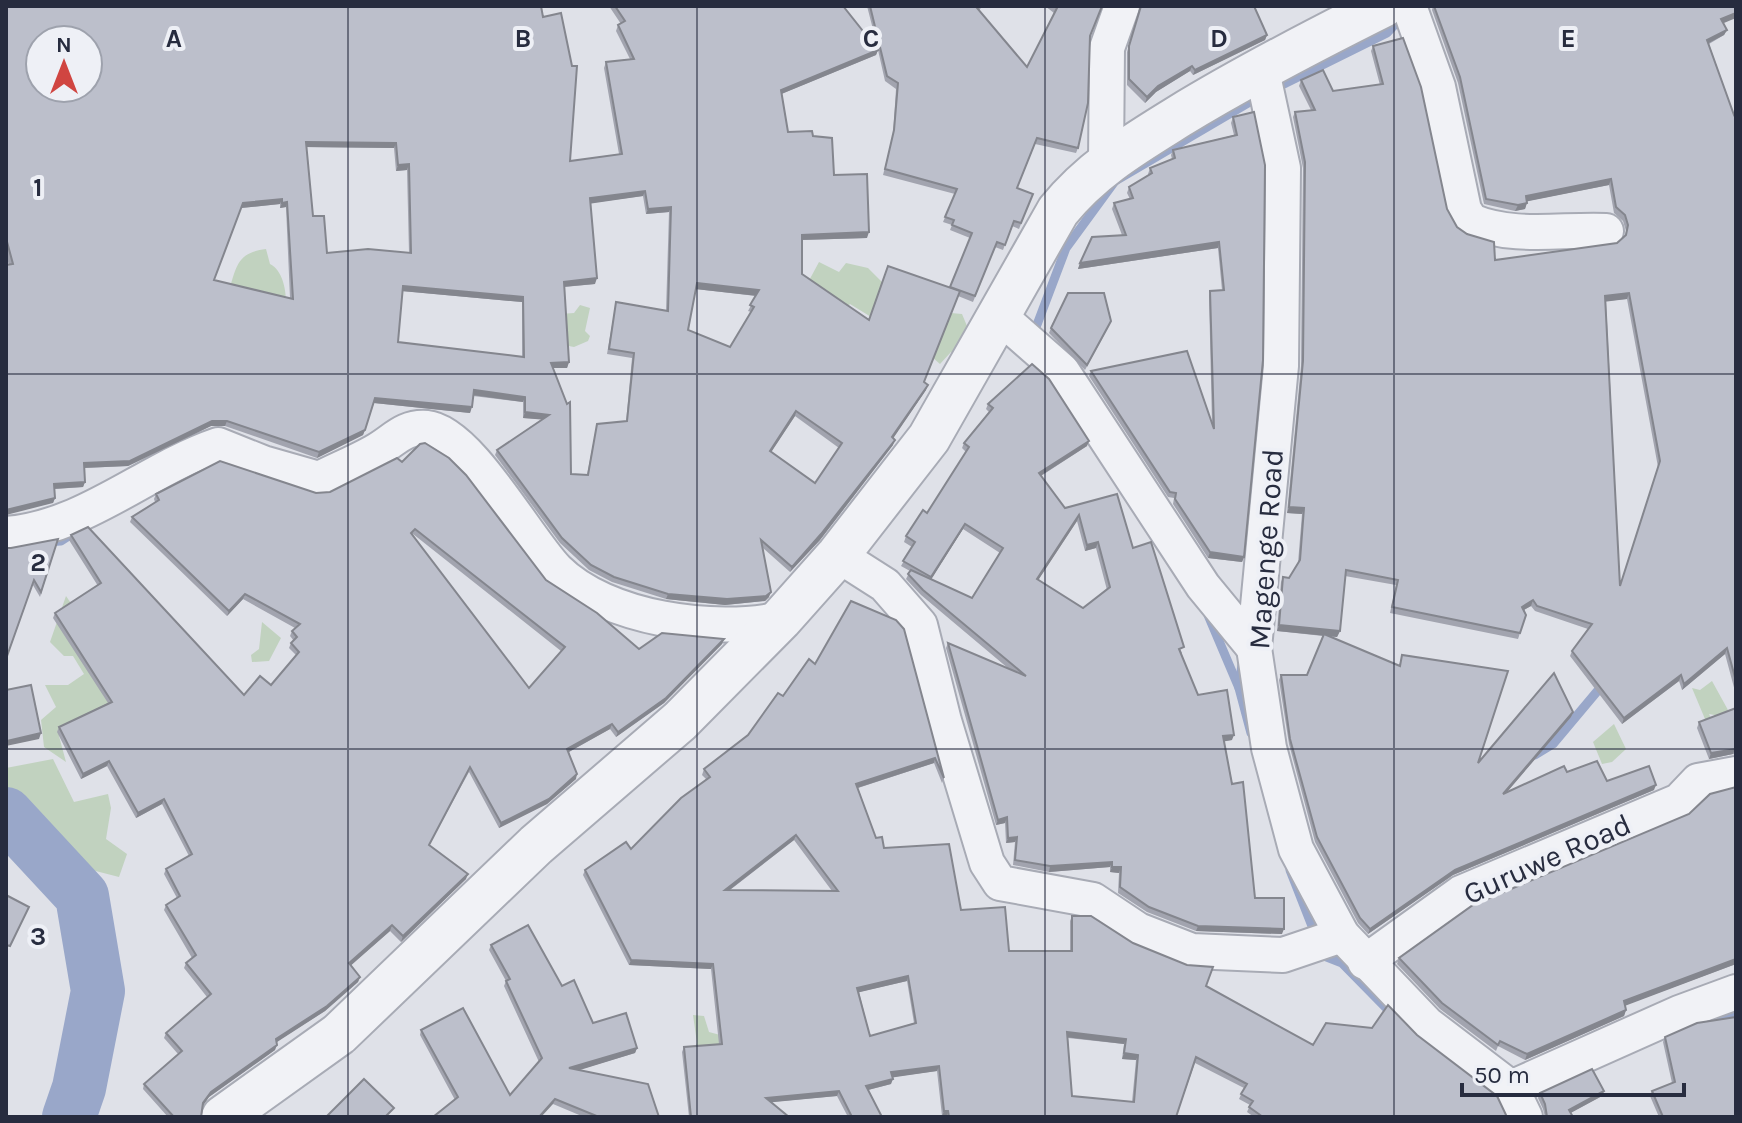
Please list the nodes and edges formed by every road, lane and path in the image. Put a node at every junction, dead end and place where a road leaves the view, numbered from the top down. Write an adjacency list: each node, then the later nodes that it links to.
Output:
1 (1122, 6): 5 (street)
2 (1383, 6): 4 (street)
3 (1409, 6): 6 (street)
4 (1261, 66): 5 (street); 11 (street, Magenge Road)
5 (1106, 162): 7 (street)
6 (1606, 231)
7 (997, 314): 9 (street); 11 (street)
8 (6, 534): 10 (street)
9 (838, 555): 10 (street); 13 (street)
10 (781, 619): 17 (street)
11 (1254, 648): 13 (street, Magenge Road)
12 (1736, 774): 14 (street, Guruwe Road)
13 (1342, 935): 14 (street, Magenge Road)
14 (1365, 962): 16 (street, Magenge Road)
15 (1736, 992): 16 (street)
16 (1518, 1102)
17 (223, 1117)

